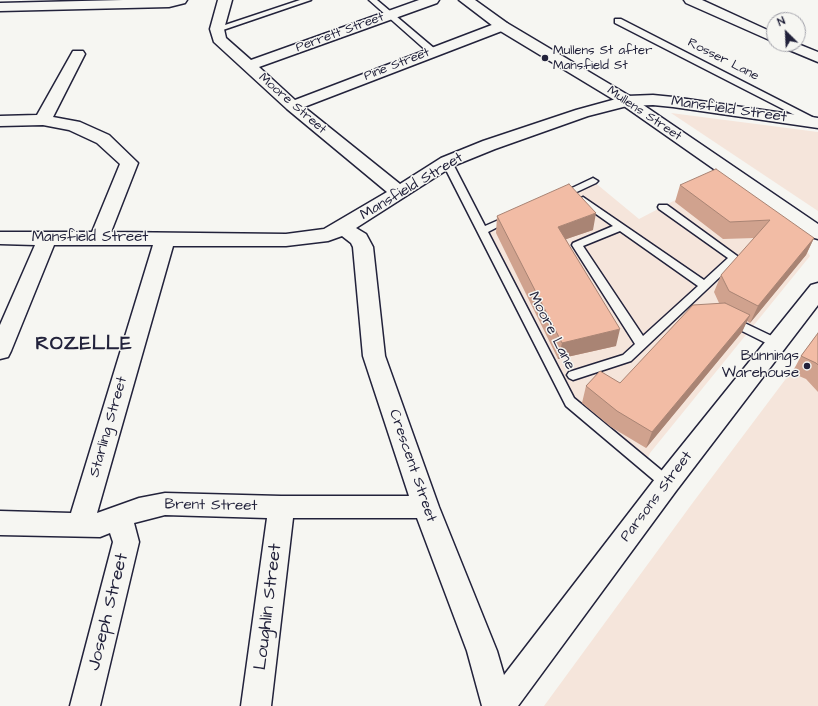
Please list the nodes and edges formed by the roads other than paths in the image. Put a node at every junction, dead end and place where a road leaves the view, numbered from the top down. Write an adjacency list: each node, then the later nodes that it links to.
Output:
1 (180, 0): 8 (street)
2 (225, 0): 12 (street)
3 (307, 0): 12 (lane)
4 (373, 0): 9 (lane)
5 (432, 0): 9 (street, Perrett Street)
6 (466, 0): 11 (street, Mullens Street)
7 (691, 0): 13 (street)
8 (0, 7)
9 (390, 15): 14 (lane); 18 (street, Perrett Street)
10 (618, 21): 23 (lane, Rosser Lane)
11 (502, 26): 14 (street, Pine Street); 19 (street, Mullens Street)
12 (217, 28): 18 (street, Moore Street)
13 (766, 34)
14 (432, 51): 20 (street, Pine Street)
15 (805, 52): 17 (street)
16 (78, 54): 21 (street)
17 (818, 58)
18 (248, 66): 20 (street, Moore Street)
19 (627, 101): 23 (street, Mansfield Street); 24 (street, Mansfield Street); 34 (street, Mullens Street)
20 (293, 106): 26 (street, Moore Street)
21 (42, 120): 22 (street); 37 (street)
22 (0, 121)
23 (817, 123)
24 (447, 162): 26 (street, Mansfield Street); 33 (lane, Moore Lane)
25 (593, 182): 27 (lane)
26 (398, 192): 32 (street, Mansfield Street)
27 (552, 200)
28 (583, 200): 31 (lane)
29 (663, 207): 39 (lane)
30 (517, 215): 33 (lane)
31 (621, 227): 39 (lane); 45 (lane)
32 (343, 228): 38 (street, Mansfield Street); 50 (street, Crescent Street)
33 (482, 230): 48 (lane, Moore Lane)
34 (818, 233)
35 (0, 238): 36 (street, Mansfield Street)
36 (47, 238): 37 (street, Mansfield Street); 46 (street)
37 (99, 238): 38 (street, Mansfield Street)
38 (165, 239): 53 (street, Starling Street)
39 (706, 286): 41 (lane)
40 (818, 290): 44 (street, Parsons Street)
41 (691, 299): 42 (lane); 45 (lane)
42 (705, 307)
43 (719, 314): 44 (lane)
44 (776, 343): 48 (street, Parsons Street)
45 (642, 345): 47 (lane)
46 (0, 351)
47 (572, 375)
48 (667, 483): 56 (street, Parsons Street)
49 (281, 507): 50 (street, Brent Street); 51 (street, Brent Street); 55 (street, Loughlin Street)
50 (426, 507): 56 (street, Crescent Street)
51 (119, 518): 53 (street, Brent Street); 54 (street, Joseph Street)
52 (0, 523): 53 (street, Brent Street)
53 (81, 524)
54 (85, 706)
55 (256, 706)
56 (498, 706)

